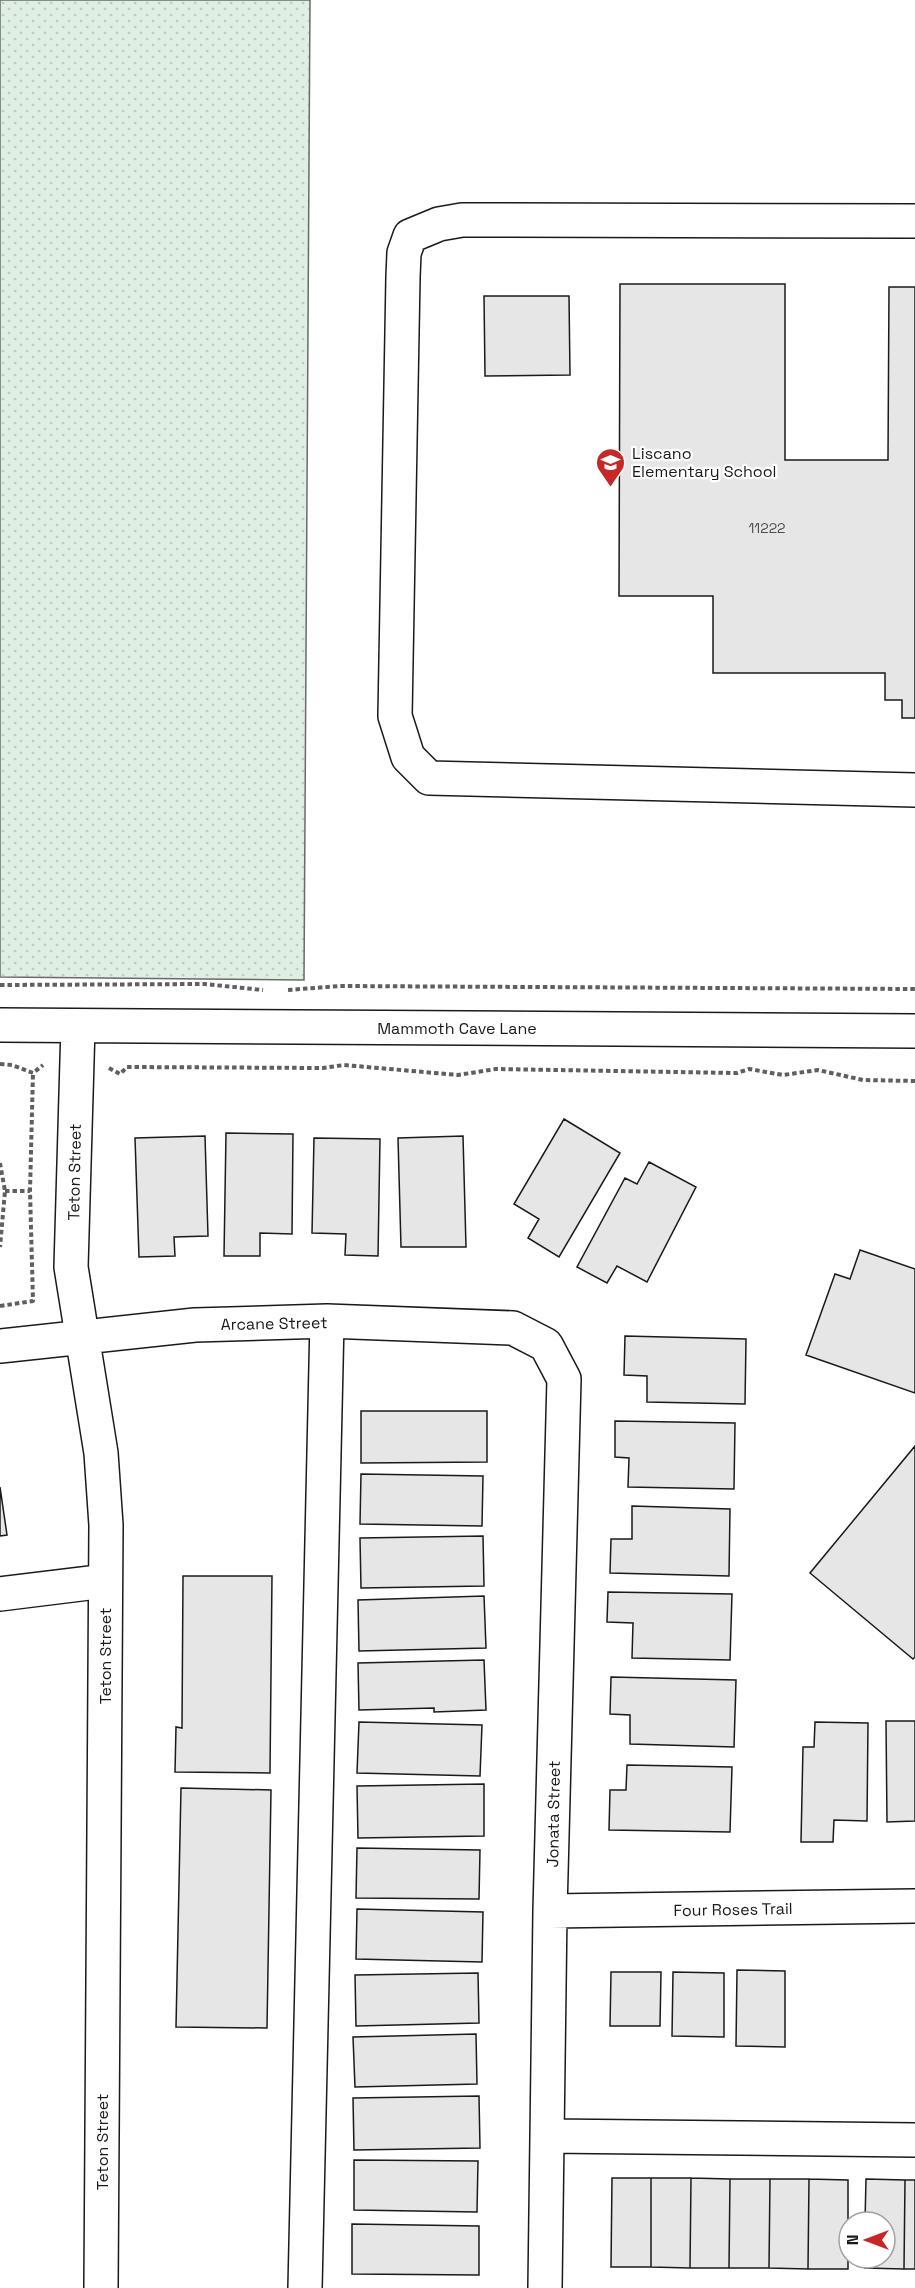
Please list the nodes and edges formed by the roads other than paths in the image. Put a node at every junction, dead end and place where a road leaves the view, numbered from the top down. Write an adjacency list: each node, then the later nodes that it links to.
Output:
1 (915, 221): 2 (street)
2 (915, 790)
3 (0, 1025): 4 (street, Mammoth Cave Lane)
4 (78, 1026): 5 (street, Mammoth Cave Lane); 7 (street, Teton Street)
5 (915, 1031)
6 (327, 1321): 7 (street, Arcane Street); 8 (street, Arcane Street); 17 (street)
7 (82, 1337): 9 (street, Arcane Street); 10 (street, Teton Street)
8 (546, 1345): 13 (street, Jonata Street)
9 (0, 1346)
10 (105, 1581): 11 (street); 16 (street, Teton Street)
11 (0, 1594)
12 (915, 1906): 13 (street, Four Roses Trail)
13 (550, 1911): 14 (street, Jonata Street)
14 (547, 2136): 15 (street); 18 (street, Jonata Street)
15 (915, 2140)
16 (101, 2288)
17 (305, 2288)
18 (545, 2288)

